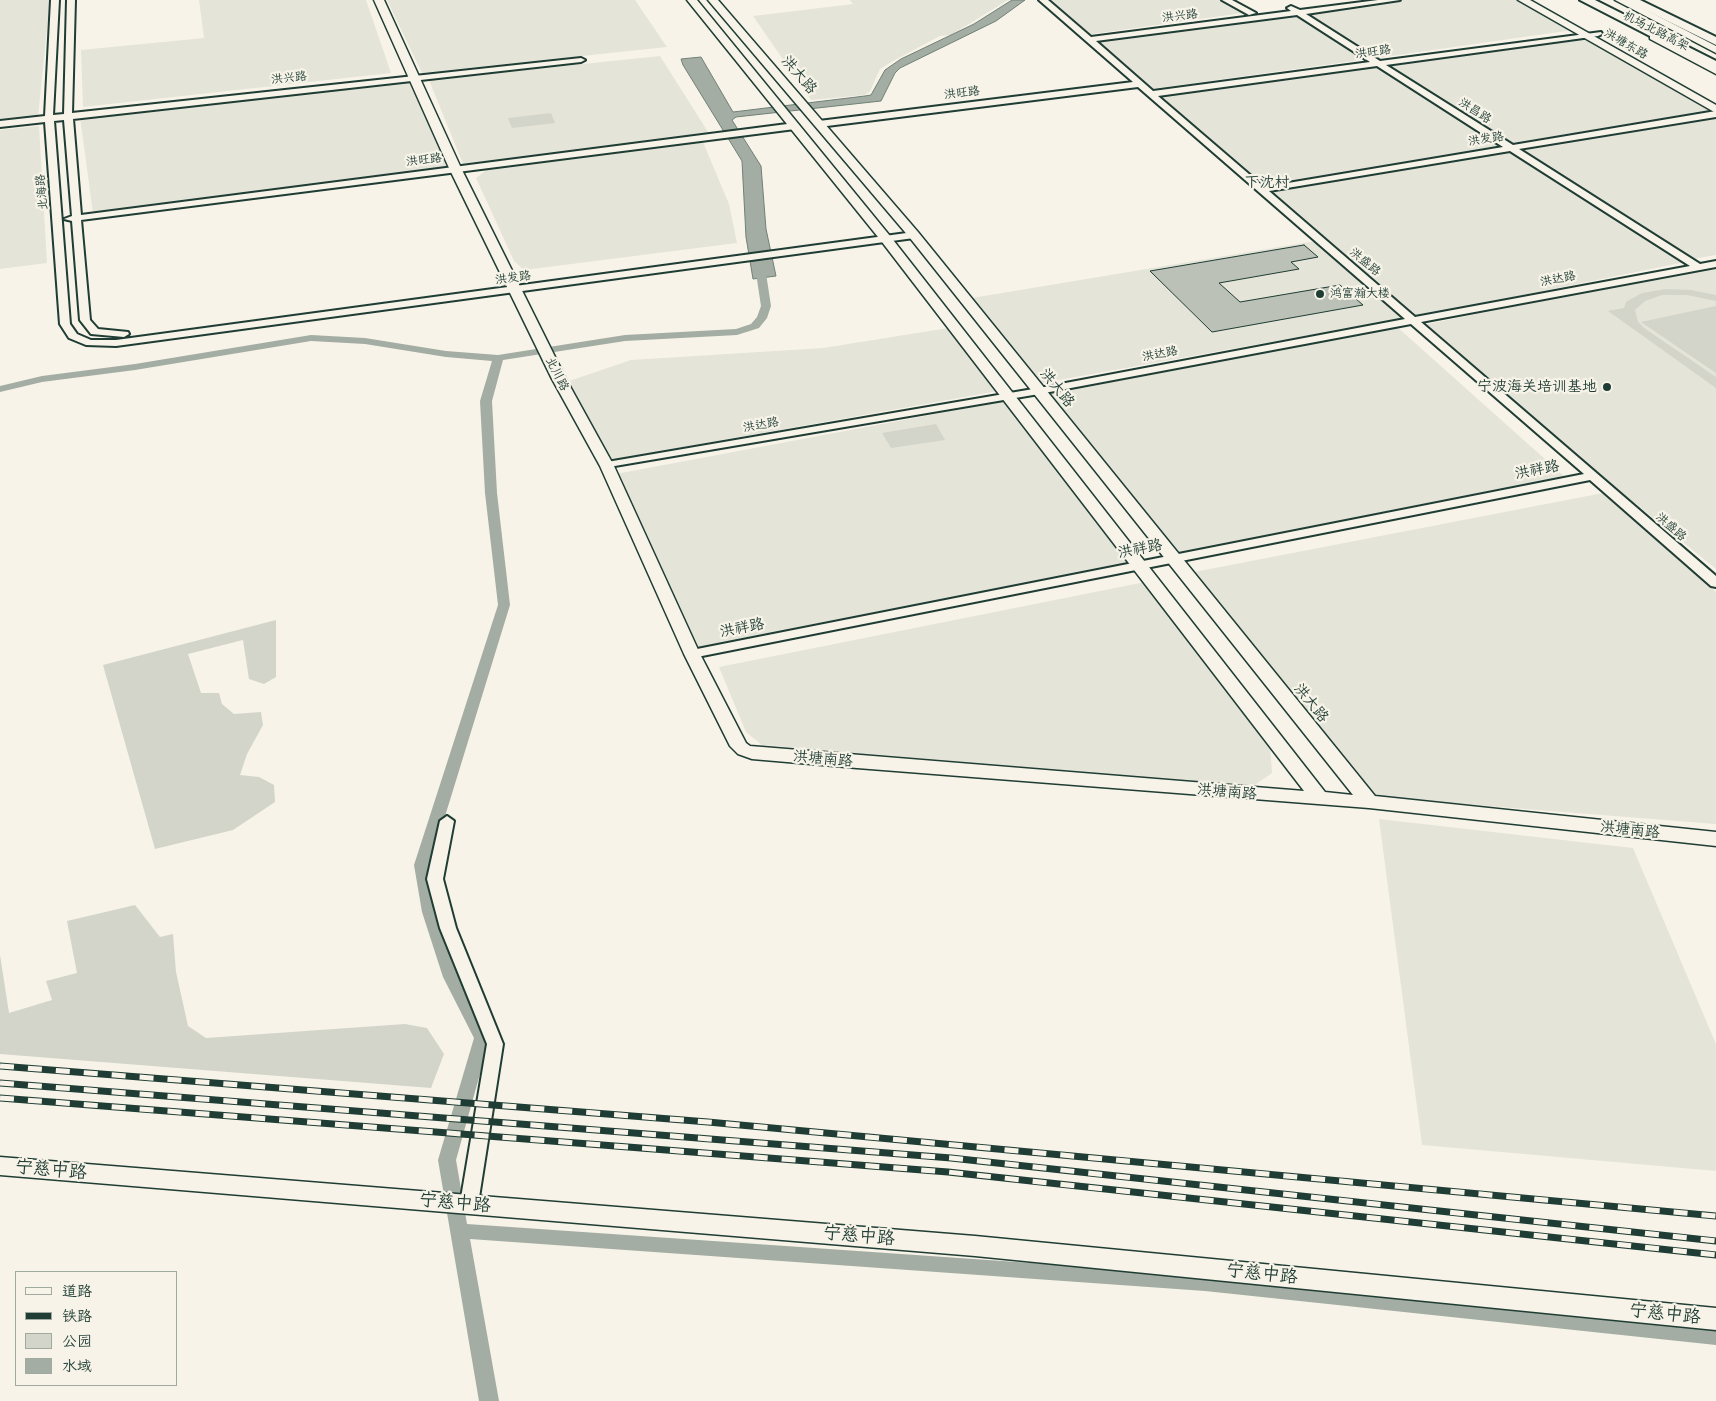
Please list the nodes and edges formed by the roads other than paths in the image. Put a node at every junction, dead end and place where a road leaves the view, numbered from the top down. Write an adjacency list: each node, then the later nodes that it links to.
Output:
1 (55, 0): 35 (street, 北海路)
2 (71, 0): 34 (street)
3 (379, 0): 29 (main road, 北川路)
4 (692, 0): 38 (main road)
5 (713, 0): 37 (main road, 洪大路)
6 (1043, 0): 21 (street, 洪盛路)
7 (1226, 0): 19 (street)
8 (1349, 0): 18 (street, 洪兴路)
9 (1396, 0): 18 (street, 洪兴路)
10 (1523, 0): 20 (main road, 洪塘东路)
11 (1538, 0): 20 (main road, 洪塘东路)
12 (1586, 0): 27 (highway); 28 (main road)
13 (1597, 0): 25 (highway, 机场北路高架)
14 (1604, 0): 25 (highway, 机场北路高架)
15 (1620, 0): 23 (main road)
16 (1631, 0): 22 (highway)
17 (1639, 0): 22 (street)
18 (1295, 10): 19 (street, 洪兴路); 21 (street, 洪兴路); 26 (street, 洪昌路)
19 (1252, 13): 21 (street, 洪兴路)
20 (1587, 32): 26 (street, 洪旺路); 31 (main road, 洪塘东路); 32 (main road, 洪塘东路)
21 (1085, 39): 30 (street, 洪盛路)
22 (1716, 40)
23 (1716, 50)
24 (581, 60): 29 (street, 洪兴路)
25 (1716, 60)
26 (1374, 61): 30 (street, 洪旺路); 39 (street, 洪昌路)
27 (1716, 66)
28 (1716, 71)
29 (414, 77): 34 (street, 洪兴路); 40 (main road, 北川路)
30 (1145, 90): 37 (street, 洪旺路); 41 (street, 洪盛路)
31 (1716, 100)
32 (1716, 110)
33 (1716, 114): 39 (street, 洪发路)
34 (68, 116): 35 (street, 洪兴路); 42 (street)
35 (49, 118): 36 (street, 洪兴路); 43 (street, 北海路)
36 (0, 124)
37 (819, 124): 44 (main road, 洪大路)
38 (795, 126): 40 (street, 洪旺路); 45 (main road)
39 (1510, 148): 41 (street, 洪发路); 47 (street, 洪昌路)
40 (456, 168): 42 (street, 洪旺路); 48 (main road, 北川路)
41 (1260, 190): 49 (street, 洪盛路)
42 (76, 218): 43 (street, 洪旺路); 48 (street, 洪发路)
43 (57, 220): 50 (street, 北海路)
44 (911, 232): 45 (street, 洪发路); 51 (main road, 洪大路)
45 (883, 235): 48 (street, 洪发路); 52 (main road)
46 (1716, 264): 47 (street, 洪达路)
47 (1698, 267): 49 (street, 洪达路)
48 (514, 286): 50 (street, 洪发路); 53 (main road, 北川路)
49 (1414, 320): 51 (street, 洪达路); 54 (street, 洪盛路)
50 (116, 343)
51 (1039, 391): 52 (street, 洪达路); 55 (main road, 洪大路)
52 (1008, 396): 53 (street, 洪达路); 56 (main road)
53 (607, 466): 58 (main road, 北川路)
54 (1593, 476): 55 (street, 洪祥路); 57 (street, 洪盛路)
55 (1174, 559): 56 (street, 洪祥路); 61 (main road, 洪大路)
56 (1139, 566): 58 (street, 洪祥路); 60 (main road)
57 (1716, 583)
58 (692, 654): 59 (main road, 北川路)
59 (739, 746): 60 (main road, 洪塘南路)
60 (1320, 799): 61 (main road, 洪塘南路)
61 (1369, 802): 63 (main road, 洪塘南路)
62 (447, 821): 65 (street)
63 (1716, 839)
64 (0, 1166): 65 (main road, 宁慈中路)
65 (468, 1204): 66 (main road, 宁慈中路)
66 (1716, 1319)

